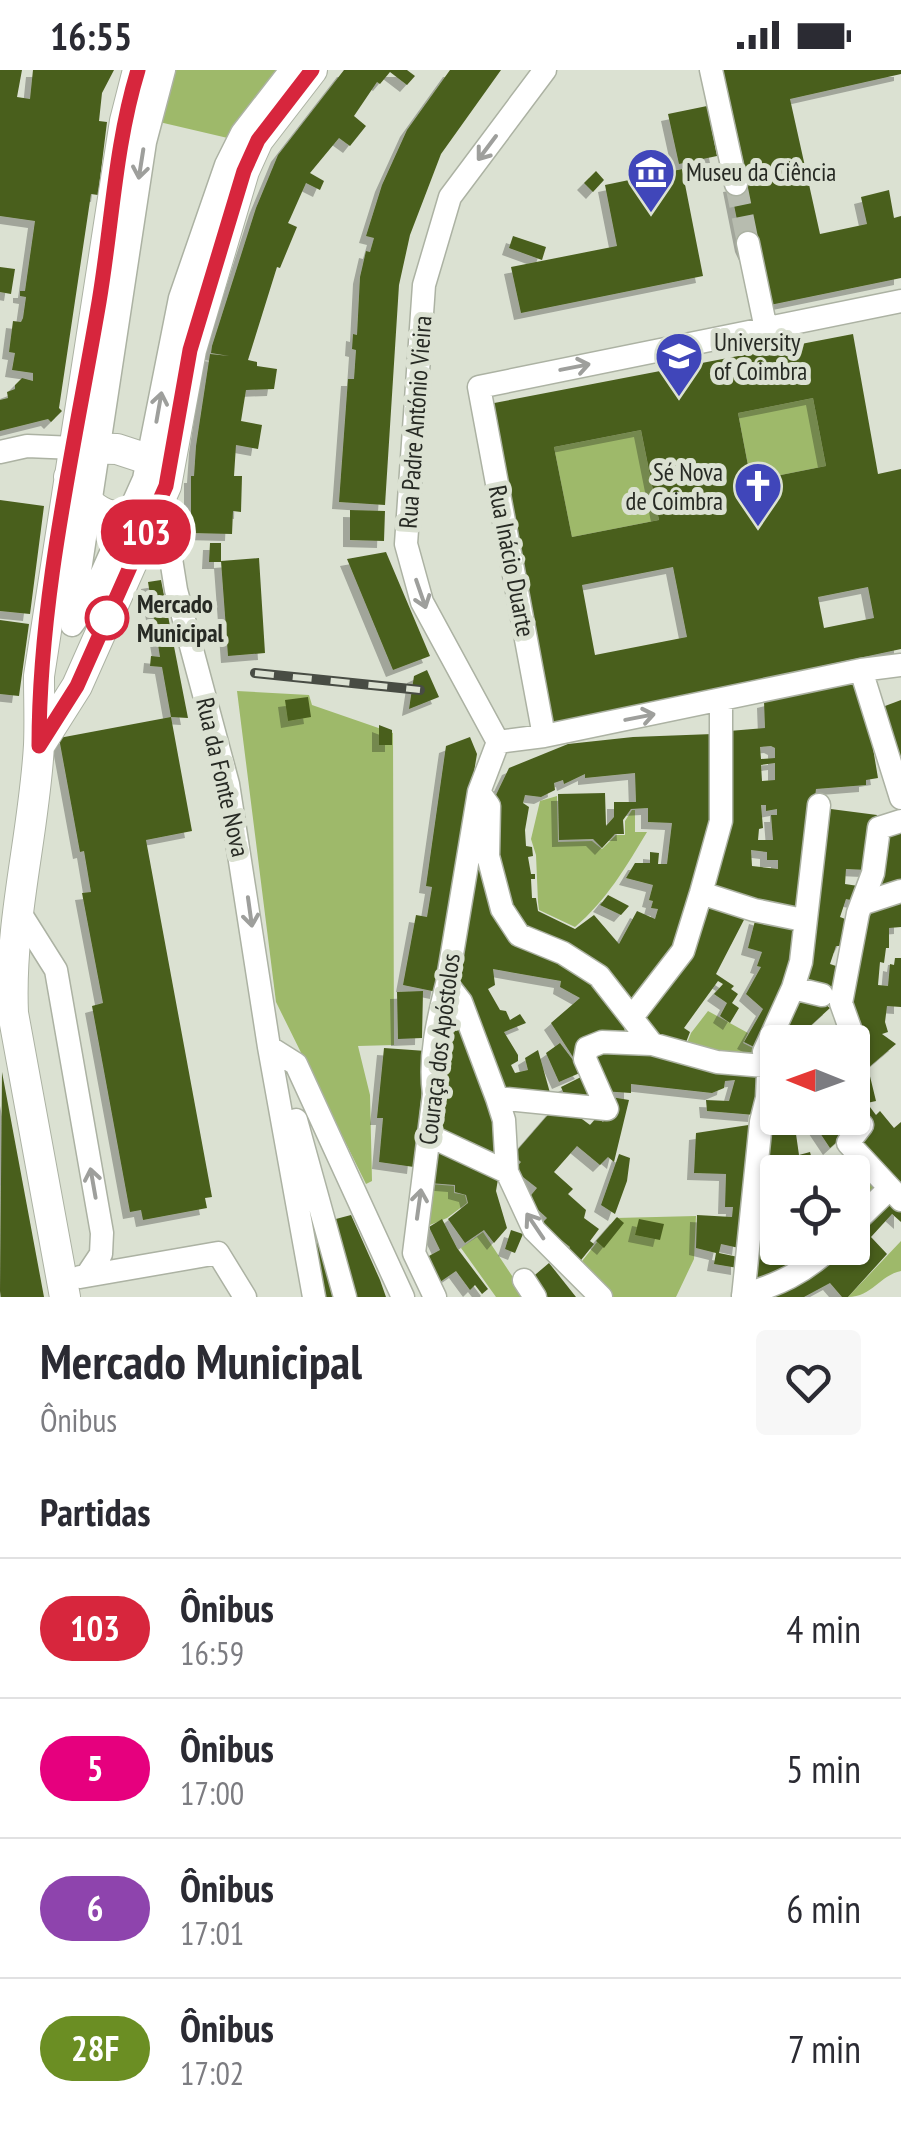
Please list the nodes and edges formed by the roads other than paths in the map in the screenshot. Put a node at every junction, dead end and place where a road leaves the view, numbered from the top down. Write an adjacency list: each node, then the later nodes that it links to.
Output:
1 (138, 70): 12 (main road)
2 (164, 70): 12 (street, one-way to 12)
3 (291, 70): 13 (street, one-way to 3)
4 (312, 70): 13 (main road)
5 (545, 70): 20 (street, Rua Padre António Vieira, one-way to 20)
6 (711, 70): 7 (street)
7 (736, 184)
8 (748, 243): 10 (street)
9 (899, 309): 10 (street)
10 (766, 329): 19 (street, Rua Inácio Duarte, one-way to 10)
11 (0, 452): 12 (street)
12 (81, 457): 13 (main road); 14 (street); 14 (main road); 21 (main road)
13 (159, 461): 15 (main road)
14 (90, 505): 15 (main road); 15 (street)
15 (142, 515): 21 (main road); 38 (street, Rua da Fonte Nova, one-way to 38)
16 (901, 665): 17 (street)
17 (861, 670): 18 (street); 23 (street)
18 (721, 700): 19 (street, one-way to 18); 27 (street)
19 (544, 736): 20 (street)
20 (498, 742): 22 (street, Couraça dos Apóstolos)
21 (39, 746): 29 (main road)
22 (479, 792): 31 (street, Couraça dos Apóstolos); 34 (street)
23 (901, 798)
24 (819, 805): 30 (street)
25 (901, 821): 28 (street)
26 (901, 890): 28 (street)
27 (701, 893): 30 (street); 34 (street)
28 (864, 902): 36 (street)
29 (16, 908): 49 (main road); 49 (street, one-way to 29)
30 (804, 920): 32 (street)
31 (447, 984): 41 (street); 43 (street, Couraça dos Apóstolos)
32 (793, 988): 33 (street); 35 (street)
33 (822, 995)
34 (632, 1017): 37 (street)
35 (776, 1025)
36 (849, 1025)
37 (652, 1044): 39 (street); 41 (street)
38 (269, 1048): 40 (street, Rua da Fonte Nova); 54 (street)
39 (760, 1066)
40 (276, 1081): 52 (street); 53 (street)
41 (497, 1098): 45 (street)
42 (760, 1132): 50 (street)
43 (428, 1135): 45 (street); 55 (street, Couraça dos Apóstolos, one-way to 43)
44 (854, 1135): 46 (street)
45 (507, 1172): 56 (street, one-way to 45)
46 (895, 1194): 47 (street)
47 (870, 1212)
48 (811, 1265): 50 (street)
49 (72, 1284): 51 (street)
50 (743, 1296)
51 (244, 1297)
52 (314, 1297)
53 (345, 1297)
54 (403, 1297)
55 (435, 1297)
56 (601, 1297)

